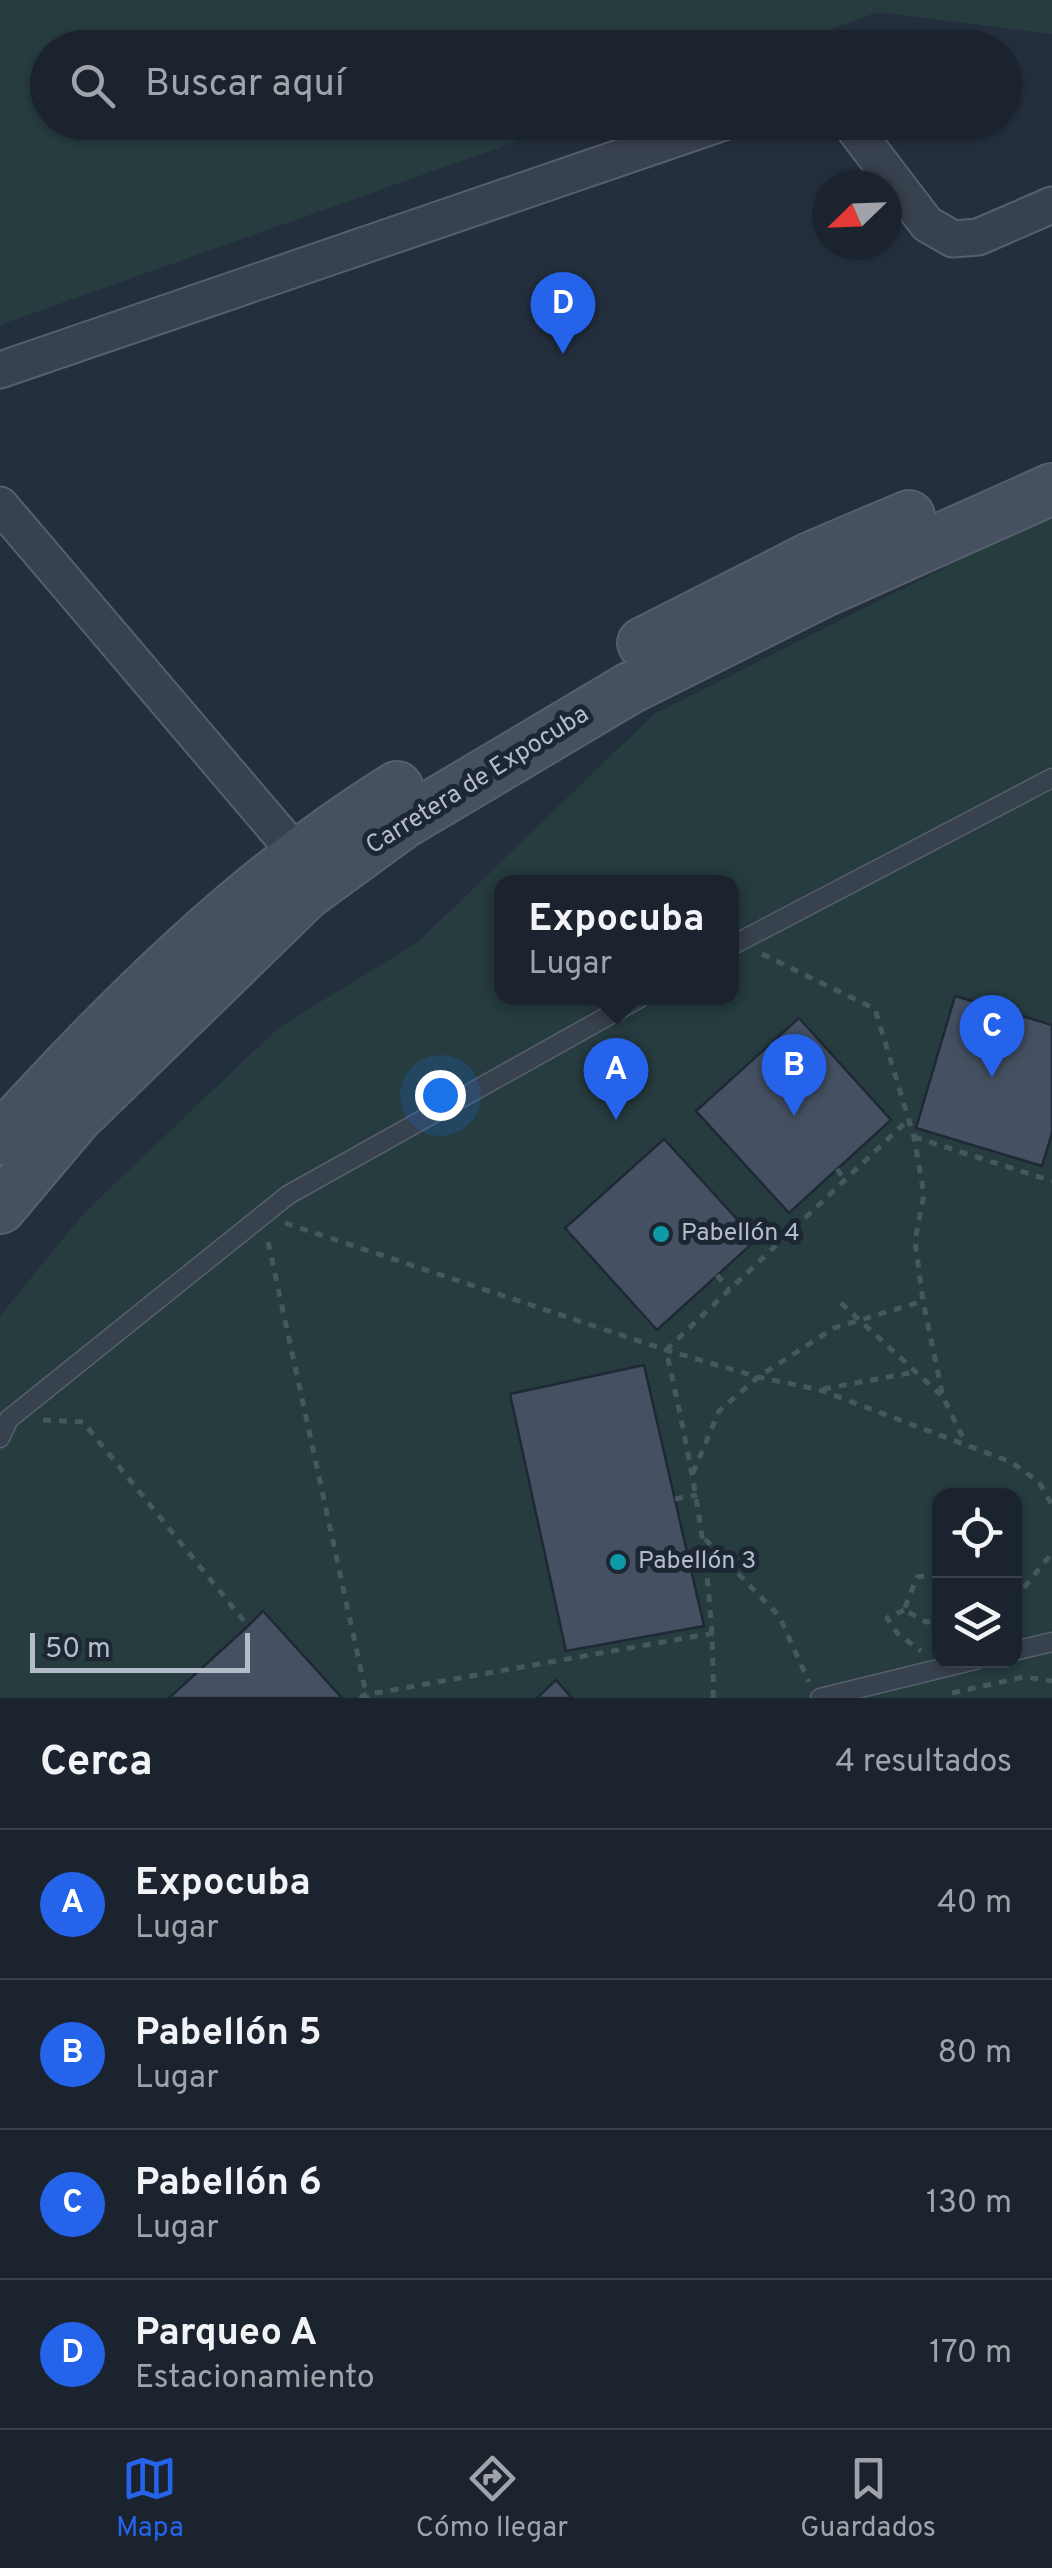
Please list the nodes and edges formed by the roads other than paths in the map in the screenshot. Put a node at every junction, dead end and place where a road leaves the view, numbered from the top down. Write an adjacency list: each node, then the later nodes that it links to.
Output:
1 (671, 140): 4 (street)
2 (863, 140): 3 (street)
3 (1052, 205)
4 (0, 370)
5 (1052, 456): 9 (main road, Carretera de Expocuba)
6 (1052, 489): 13 (main road, Carretera de Expocuba)
7 (0, 505): 9 (street)
8 (1052, 778): 10 (lane)
9 (298, 855): 12 (main road, Carretera de Expocuba)
10 (739, 941)
11 (627, 1005): 14 (lane)
12 (0, 1139)
13 (0, 1208)
14 (0, 1438)
15 (1052, 1642): 16 (lane)
16 (1022, 1649)
17 (944, 1668): 18 (lane)
18 (818, 1698)

